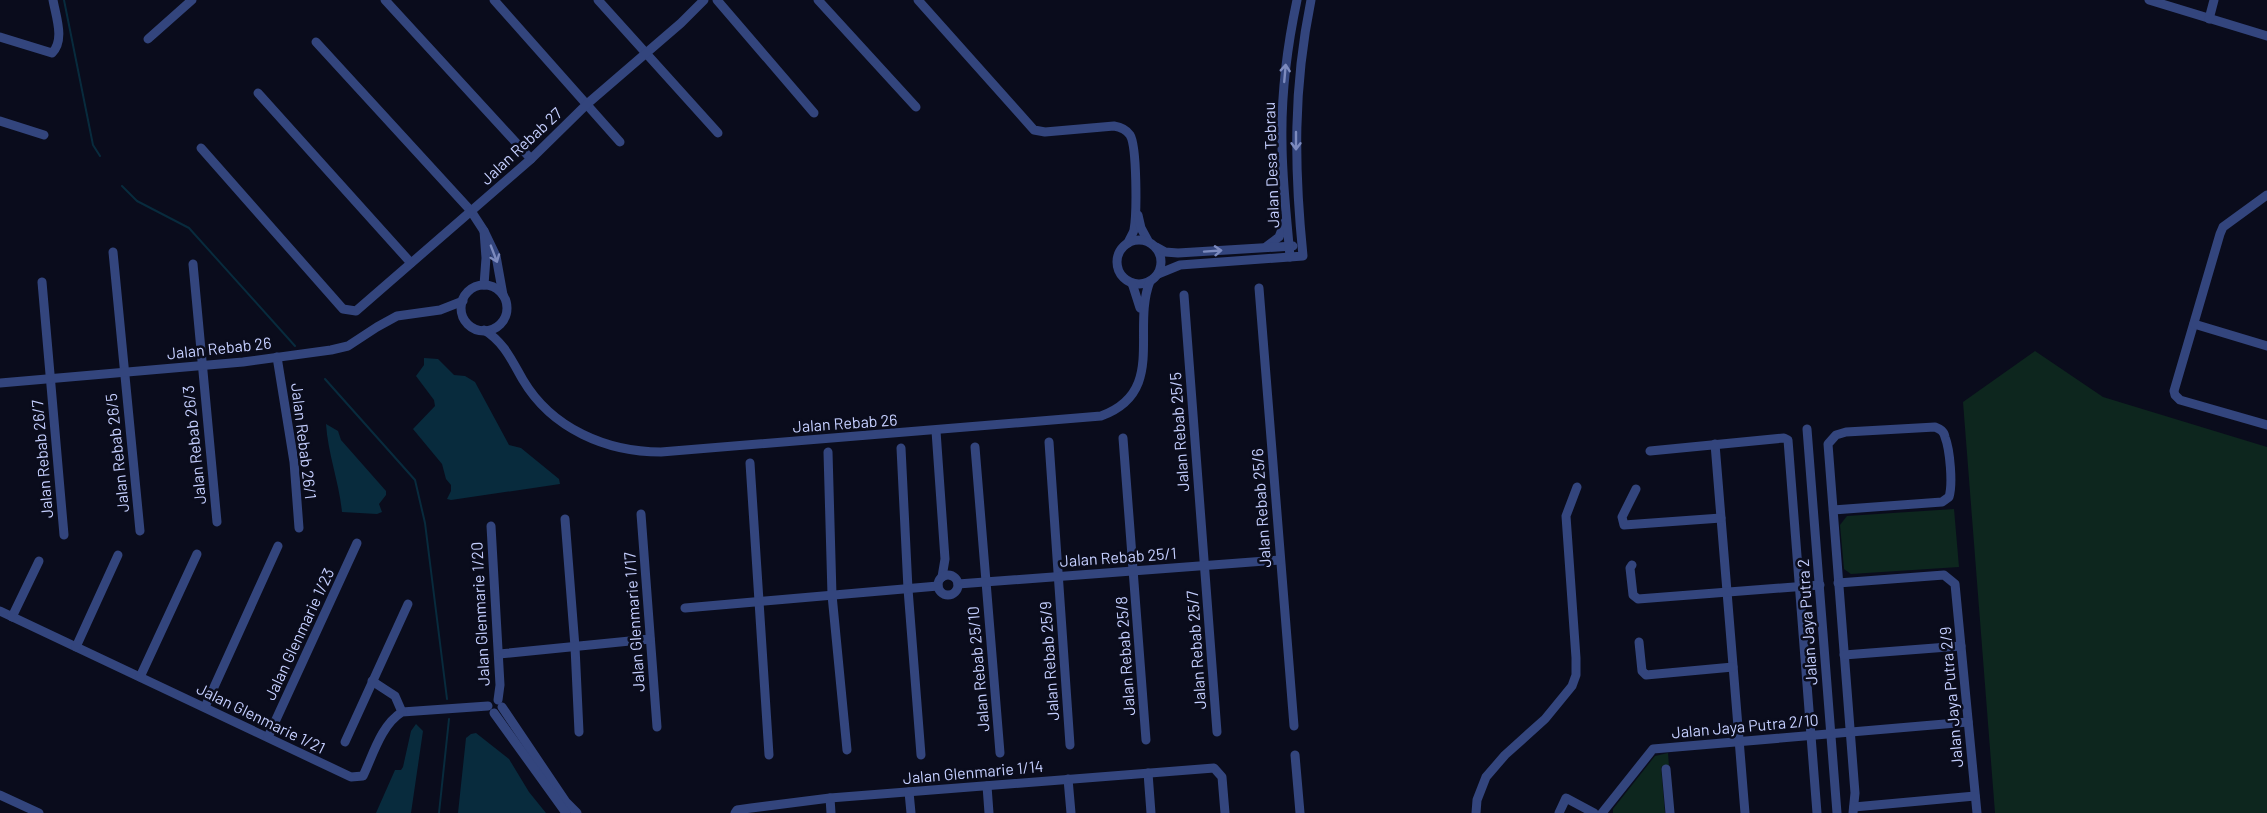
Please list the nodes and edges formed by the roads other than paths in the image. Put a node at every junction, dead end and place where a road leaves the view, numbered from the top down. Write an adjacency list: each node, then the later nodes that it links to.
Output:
1 (53, 0): 16 (street)
2 (192, 0): 17 (street)
3 (385, 0): 29 (street)
4 (494, 0): 21 (street)
5 (598, 0): 19 (street)
6 (704, 0): 19 (street, Jalan Rebab 27)
7 (717, 0): 23 (street)
8 (818, 0): 22 (street)
9 (918, 0): 31 (street)
10 (1297, 0): 33 (street, Jalan Desa Tebrau, one-way to 10)
11 (1311, 0): 37 (street, Jalan Desa Tebrau, one-way to 37)
12 (2149, 0): 14 (street)
13 (2214, 0): 14 (street)
14 (2209, 19): 15 (street)
15 (2267, 36)
16 (0, 37)
17 (148, 39)
18 (316, 42): 32 (street)
19 (646, 51): 21 (street, Jalan Rebab 27); 25 (street)
20 (258, 93): 42 (street)
21 (587, 104): 27 (street); 29 (street, Jalan Rebab 27)
22 (916, 107)
23 (814, 113)
24 (0, 121): 26 (street)
25 (718, 133)
26 (44, 135)
27 (620, 142)
28 (201, 148): 42 (street, Jalan Rebab 27)
29 (531, 159): 32 (street, Jalan Rebab 27)
30 (2267, 195): 57 (street)
31 (1136, 201): 35 (street); 36 (street)
32 (471, 211): 34 (street); 42 (street, Jalan Rebab 27)
33 (1287, 214): 38 (street, Jalan Desa Tebrau); 39 (street)
34 (484, 231): 48 (street); 50 (street, one-way to 50)
35 (1128, 243): 36 (street); 47 (street)
36 (1152, 244): 39 (street, one-way to 39); 44 (street)
37 (1301, 245): 38 (street); 41 (street, Jalan Desa Tebrau)
38 (1289, 246): 39 (street); 41 (street, Jalan Desa Tebrau)
39 (1265, 248)
40 (113, 252): 63 (street, Jalan Rebab 26/5)
41 (1290, 257): 44 (street)
42 (411, 263)
43 (193, 264): 62 (street, Jalan Rebab 26/3)
44 (1158, 273): 45 (street)
45 (1150, 281): 47 (street); 54 (street, Jalan Rebab 26)
46 (42, 282): 64 (street, Jalan Rebab 26/7)
47 (1132, 283): 54 (street, Jalan Rebab 26)
48 (484, 285): 50 (street); 52 (street)
49 (1259, 288): 92 (street, Jalan Rebab 25/6)
50 (503, 295): 56 (street)
51 (1184, 296): 95 (street, Jalan Rebab 25/5)
52 (463, 301): 53 (street); 55 (street)
53 (431, 312): 55 (street); 60 (street, Jalan Rebab 26)
54 (1143, 319): 68 (street, Jalan Rebab 26)
55 (466, 321): 58 (street)
56 (502, 322): 58 (street); 61 (street)
57 (2194, 324): 59 (street); 66 (street)
58 (483, 330): 61 (street)
59 (2267, 344)
60 (277, 357): 62 (street, Jalan Rebab 26); 85 (street, Jalan Rebab 26/1)
61 (512, 360): 68 (street, Jalan Rebab 26)
62 (201, 365): 63 (street, Jalan Rebab 26); 83 (street, Jalan Rebab 26/3)
63 (124, 372): 64 (street, Jalan Rebab 26); 86 (street, Jalan Rebab 26/5)
64 (51, 379): 65 (street, Jalan Rebab 26); 87 (street, Jalan Rebab 26/7)
65 (0, 383)
66 (2267, 425)
67 (1807, 429): 101 (street, Jalan Jaya Putra 2)
68 (936, 431): 98 (street)
69 (1123, 438): 96 (street, Jalan Rebab 25/8)
70 (1049, 442): 97 (street, Jalan Rebab 25/9)
71 (1715, 444): 74 (street); 81 (street); 102 (street)
72 (975, 447): 99 (street, Jalan Rebab 25/10)
73 (901, 448): 103 (street)
74 (1650, 451)
75 (828, 452): 105 (street)
76 (750, 463): 106 (street)
77 (1577, 486): 164 (street)
78 (1636, 489): 81 (street)
79 (1833, 510): 79 (street); 100 (street)
80 (641, 514): 111 (street, Jalan Glenmarie 1/17)
81 (1721, 518): 104 (street)
82 (565, 519): 113 (street)
83 (217, 522)
84 (491, 526): 116 (street, Jalan Glenmarie 1/20)
85 (299, 528)
86 (140, 531)
87 (64, 536)
88 (357, 543): 132 (street, Jalan Glenmarie 1/23)
89 (278, 546): 122 (street)
90 (197, 554): 119 (street)
91 (118, 555): 115 (street)
92 (1280, 560): 95 (street, Jalan Rebab 25/1); 125 (street, Jalan Rebab 25/6)
93 (39, 561): 110 (street)
94 (1632, 565): 104 (street)
95 (1205, 566): 96 (street, Jalan Rebab 25/1); 128 (street, Jalan Rebab 25/7)
96 (1134, 570): 97 (street, Jalan Rebab 25/1); 133 (street, Jalan Rebab 25/8)
97 (1058, 575): 99 (street, Jalan Rebab 25/1); 136 (street, Jalan Rebab 25/9)
98 (948, 581): 99 (street, Jalan Rebab 25/1); 103 (street, Jalan Rebab 25/1)
99 (985, 582): 138 (street, Jalan Rebab 25/10)
100 (1838, 583): 114 (street, Jalan Jaya Putra 2/9); 117 (street)
101 (1820, 585): 102 (street); 130 (street, Jalan Jaya Putra 2)
102 (1800, 586): 104 (street); 131 (street)
103 (908, 589): 105 (street, Jalan Rebab 25/1); 140 (street)
104 (1726, 592): 118 (street)
105 (832, 595): 106 (street, Jalan Rebab 25/1); 137 (street)
106 (758, 602): 108 (street, Jalan Rebab 25/1); 139 (street)
107 (408, 604): 120 (street)
108 (685, 608)
109 (0, 611): 110 (street, Jalan Glenmarie 1/21)
110 (12, 617): 115 (street, Jalan Glenmarie 1/21)
111 (650, 639): 113 (street); 126 (street, Jalan Glenmarie 1/17)
112 (1639, 642): 118 (street)
113 (575, 646): 116 (street); 127 (street)
114 (1961, 646): 117 (street); 124 (street, Jalan Jaya Putra 2/9)
115 (76, 647): 119 (street, Jalan Glenmarie 1/21)
116 (499, 654): 121 (street, Jalan Glenmarie 1/20)
117 (1844, 656): 129 (street)
118 (1733, 667): 135 (street)
119 (140, 677): 122 (street, Jalan Glenmarie 1/21)
120 (372, 681): 123 (street); 134 (street)
121 (496, 706): 123 (street); 145 (street)
122 (205, 707): 132 (street, Jalan Glenmarie 1/21)
123 (402, 712): 132 (street, Jalan Glenmarie 1/21)
124 (1968, 723): 129 (street, Jalan Jaya Putra 2/10); 149 (street, Jalan Jaya Putra 2/9)
125 (1294, 726)
126 (657, 727)
127 (579, 732)
128 (1217, 732)
129 (1850, 733): 130 (street, Jalan Jaya Putra 2/10); 151 (street)
130 (1831, 734): 131 (street, Jalan Jaya Putra 2/10); 171 (street, Jalan Jaya Putra 2)
131 (1811, 736): 135 (street, Jalan Jaya Putra 2/10); 170 (street)
132 (268, 737)
133 (1146, 740)
134 (345, 742)
135 (1739, 742): 167 (street, Jalan Jaya Putra 2/10); 169 (street)
136 (1070, 744)
137 (847, 750)
138 (1000, 753)
139 (769, 755)
140 (921, 755)
141 (1295, 755): 163 (street)
142 (1666, 769): 168 (street)
143 (1148, 773): 144 (street, Jalan Glenmarie 1/14); 161 (street); 162 (street, Jalan Glenmarie 1/14)
144 (1068, 779): 146 (street, Jalan Glenmarie 1/14); 160 (street)
145 (547, 781): 154 (street); 155 (street)
146 (987, 786): 147 (street, Jalan Glenmarie 1/14); 159 (street)
147 (909, 792): 150 (street, Jalan Glenmarie 1/14); 158 (street)
148 (0, 795): 153 (street)
149 (1975, 796): 151 (street); 172 (street, Jalan Jaya Putra 2/9)
150 (830, 798): 152 (street, Jalan Glenmarie 1/14); 157 (street)
151 (1853, 810)
152 (751, 811): 156 (street, Jalan Glenmarie 1/14)
153 (39, 813)
154 (566, 813)
155 (578, 813)
156 (735, 813)
157 (831, 813)
158 (911, 813)
159 (989, 813)
160 (1071, 813)
161 (1151, 813)
162 (1225, 813)
163 (1300, 813)
164 (1476, 813)
165 (1559, 813): 166 (street)
166 (1594, 813)
167 (1602, 813)
168 (1670, 813)
169 (1745, 813)
170 (1817, 813)
171 (1837, 813)
172 (1977, 813)

